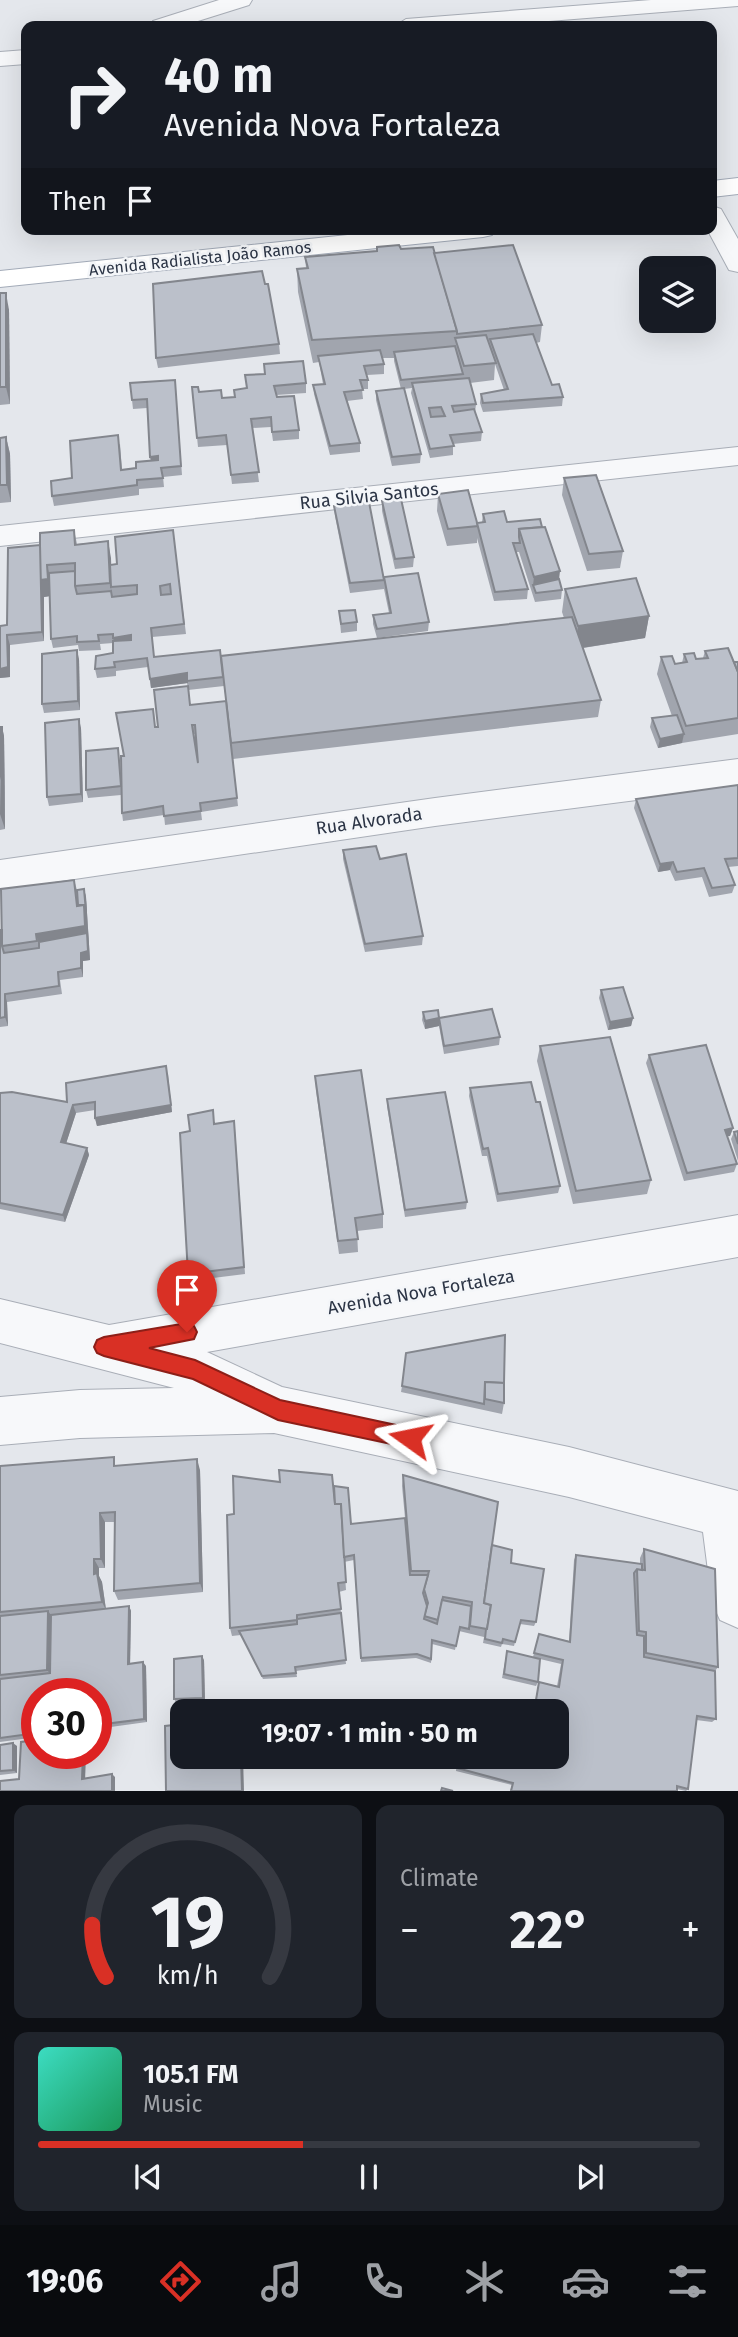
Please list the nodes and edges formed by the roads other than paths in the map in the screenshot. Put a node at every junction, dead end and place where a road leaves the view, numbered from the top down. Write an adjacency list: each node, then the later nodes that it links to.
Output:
1 (241, 0): 4 (street)
2 (734, 0): 3 (street)
3 (612, 12): 5 (street)
4 (176, 21)
5 (480, 21)
6 (21, 57): 7 (street)
7 (0, 59)
8 (738, 186): 9 (main road)
9 (717, 188)
10 (738, 204): 11 (main road)
11 (717, 206)
12 (717, 224): 16 (street)
13 (229, 235): 15 (main road, Avenida Radialista João Ramos)
14 (425, 235): 17 (main road, Avenida Radialista João Ramos)
15 (0, 259)
16 (738, 264)
17 (0, 279)
18 (738, 456): 19 (street, Rua Silvia Santos)
19 (0, 536)
20 (738, 773): 21 (street, Rua Alvorada)
21 (0, 875)
22 (738, 1236): 24 (street, Avenida Nova Fortaleza)
23 (0, 1321): 24 (street)
24 (104, 1347): 25 (street)
25 (278, 1410): 26 (street); 27 (street)
26 (0, 1421)
27 (732, 1514): 28 (street)
28 (738, 1602)

